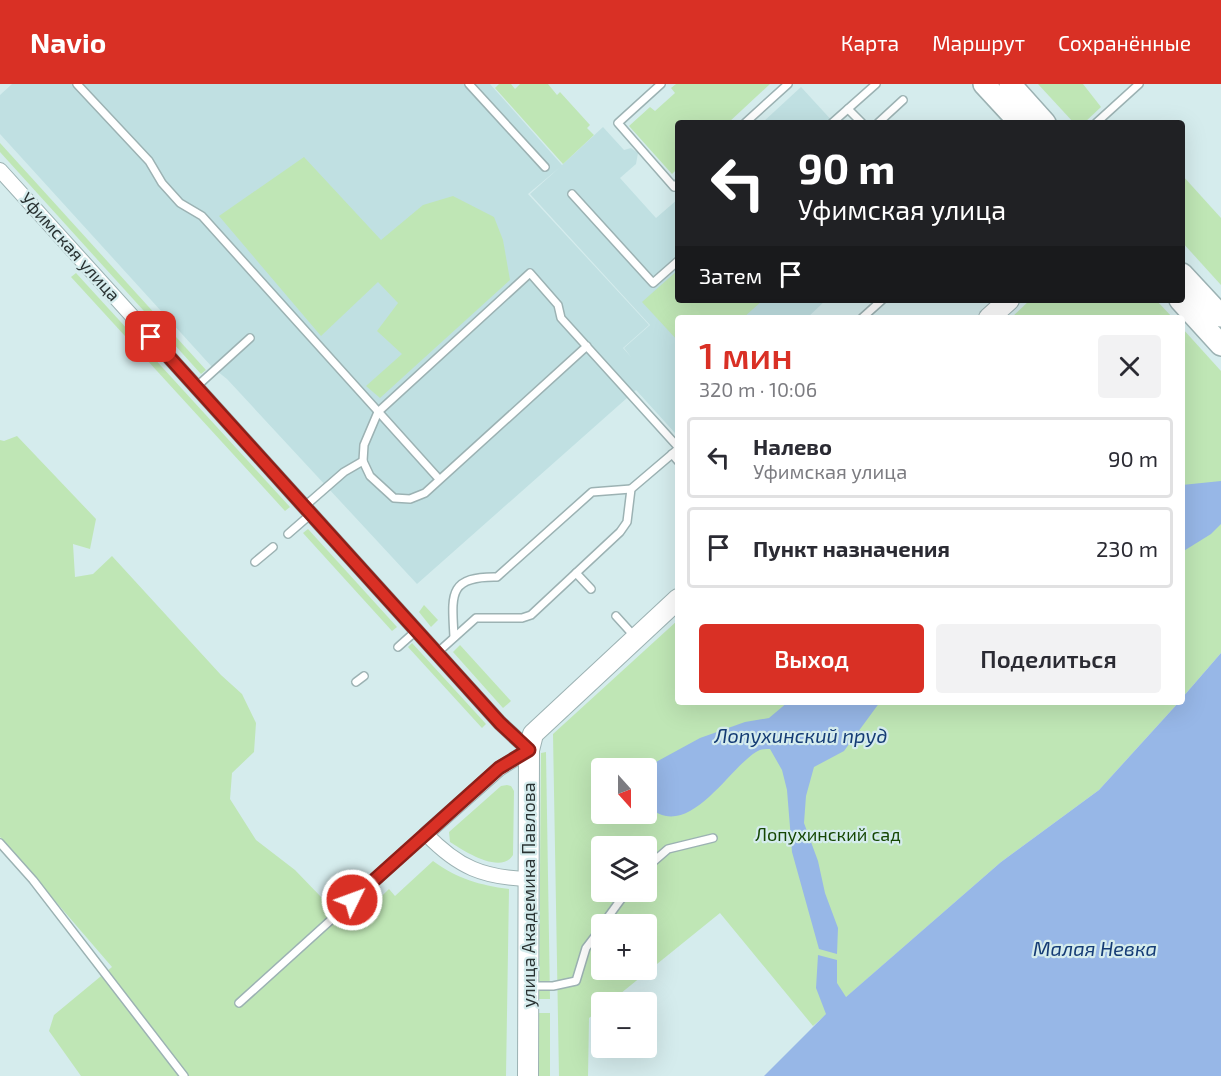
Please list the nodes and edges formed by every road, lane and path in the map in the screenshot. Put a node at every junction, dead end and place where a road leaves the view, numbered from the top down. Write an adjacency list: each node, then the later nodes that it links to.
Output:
1 (77, 84): 34 (lane)
2 (469, 84): 18 (lane)
3 (661, 84): 20 (lane)
4 (788, 84): 11 (lane)
5 (876, 84): 10 (lane)
6 (984, 84): 15 (main road)
7 (1010, 84): 16 (main road)
8 (1139, 84): 17 (lane)
9 (903, 100): 14 (lane)
10 (849, 109): 12 (lane); 13 (lane)
11 (748, 120)
12 (836, 120)
13 (859, 120)
14 (881, 120)
15 (1017, 120)
16 (1041, 120)
17 (1099, 120)
18 (545, 167)
19 (0, 170): 33 (street, Уфимская улица)
20 (675, 187)
21 (572, 194): 22 (lane)
22 (675, 264)
23 (1185, 277): 29 (main road)
24 (879, 303): 27 (lane)
25 (1006, 303): 28 (street)
26 (1183, 303): 31 (main road)
27 (865, 315)
28 (992, 315)
29 (1221, 316)
30 (250, 338): 33 (lane)
31 (1221, 345)
32 (587, 346): 34 (lane); 35 (lane); 38 (lane)
33 (196, 387): 40 (street, Уфимская улица)
34 (378, 412): 37 (lane); 38 (lane)
35 (675, 449)
36 (675, 451): 39 (lane)
37 (363, 461): 38 (lane); 40 (lane)
38 (440, 479)
39 (631, 489): 44 (lane); 49 (lane)
40 (308, 510): 41 (lane); 48 (street, Уфимская улица)
41 (288, 534)
42 (273, 546): 43 (lane)
43 (255, 562)
44 (576, 573): 45 (lane); 49 (lane)
45 (591, 589)
46 (675, 601): 50 (street, улица Академика Павлова)
47 (616, 616): 50 (lane)
48 (417, 630): 51 (lane); 52 (street, Уфимская улица)
49 (454, 637): 52 (lane)
50 (635, 637): 55 (street, улица Академика Павлова)
51 (398, 647)
52 (437, 653): 55 (street, Уфимская улица)
53 (364, 676): 54 (lane)
54 (356, 681)
55 (529, 750): 56 (street); 60 (street, улица Академика Павлова)
56 (426, 834): 60 (street); 63 (lane)
57 (713, 838): 59 (lane)
58 (0, 843): 64 (lane)
59 (657, 858)
60 (530, 879): 62 (street, улица Академика Павлова)
61 (591, 941): 62 (lane)
62 (529, 986): 65 (street, улица Академика Павлова)
63 (239, 1003)
64 (184, 1076)
65 (528, 1076)

